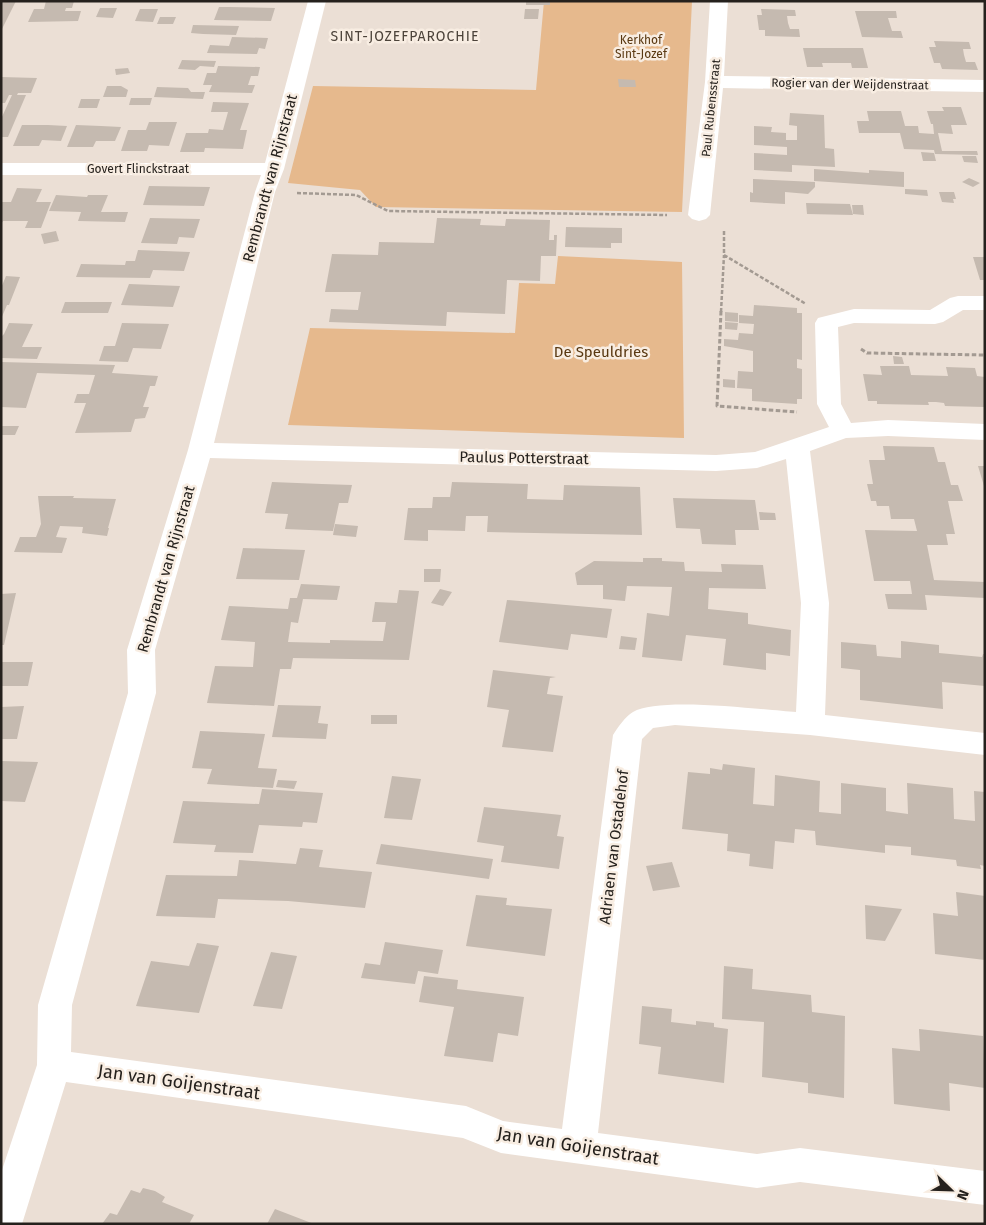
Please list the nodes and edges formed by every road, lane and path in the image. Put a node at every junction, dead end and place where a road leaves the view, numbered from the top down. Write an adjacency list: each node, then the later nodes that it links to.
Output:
1 (317, 1): 6 (street, Rembrandt van Rijnstraat)
2 (719, 1): 3 (street, Paul Rubensstraat)
3 (714, 82): 4 (street, Rogier van der Weijdenstraat); 7 (street, Paul Rubensstraat)
4 (985, 86)
5 (1, 169): 6 (street, Govert Flinckstraat)
6 (270, 181): 7 (path); 15 (street, Rembrandt van Rijnstraat)
7 (699, 215): 8 (path)
8 (724, 255): 10 (path); 12 (path)
9 (985, 303): 10 (street)
10 (830, 325): 11 (path); 12 (street)
11 (985, 355)
12 (839, 423): 13 (street, Paulus Potterstraat); 14 (street, Paulus Potterstraat)
13 (985, 432)
14 (797, 446): 15 (street, Paulus Potterstraat); 16 (street)
15 (200, 450): 18 (street, Rembrandt van Rijnstraat)
16 (810, 724): 17 (street, Adriaen van Ostadehof); 19 (street, Adriaen van Ostadehof)
17 (985, 744)
18 (54, 1065): 19 (street, Jan van Goijenstraat); 21 (street, Rembrandt van Rijnstraat)
19 (578, 1148): 20 (street, Jan van Goijenstraat)
20 (985, 1188)
21 (3, 1224)

